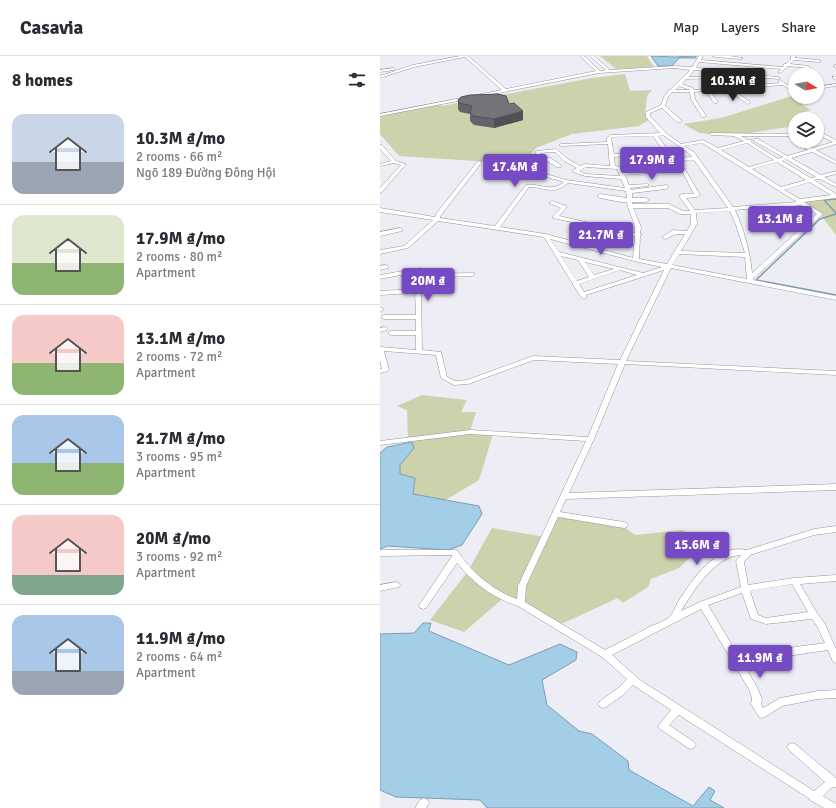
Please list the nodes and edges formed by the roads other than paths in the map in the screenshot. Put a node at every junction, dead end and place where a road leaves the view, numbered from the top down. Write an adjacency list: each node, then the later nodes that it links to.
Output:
1 (466, 56): 9 (street); 27 (street)
2 (582, 56): 15 (street)
3 (592, 56): 14 (street)
4 (714, 56): 6 (street)
5 (699, 58): 10 (street); 12 (street)
6 (741, 58)
7 (793, 58): 8 (street); 10 (street)
8 (819, 61)
9 (413, 66): 13 (street); 17 (street)
10 (784, 67): 11 (street); 19 (street)
11 (808, 68)
12 (693, 69): 14 (street); 16 (street); 18 (street)
13 (380, 71)
14 (609, 71): 15 (street)
15 (599, 72): 27 (street)
16 (733, 72)
17 (380, 77)
18 (686, 78): 19 (street); 20 (street)
19 (778, 78): 21 (street)
20 (679, 84): 28 (street); 29 (street)
21 (784, 84): 23 (street); 25 (street)
22 (836, 85): 24 (street)
23 (788, 87)
24 (824, 87)
25 (728, 88): 26 (street); 31 (street)
26 (707, 90): 29 (street); 30 (street)
27 (506, 91): 33 (street)
28 (669, 91): 29 (street); 32 (street)
29 (692, 92): 34 (street)
30 (716, 102)
31 (748, 104)
32 (663, 106): 35 (street); 36 (street)
33 (380, 115)
34 (704, 116)
35 (679, 121)
36 (664, 134): 42 (street); 50 (street)
37 (712, 134): 38 (street)
38 (735, 134): 39 (street); 46 (street)
39 (774, 134): 40 (street); 45 (street)
40 (784, 134): 41 (street); 43 (street)
41 (788, 134)
42 (655, 135): 47 (street); 59 (street)
43 (788, 136)
44 (824, 136): 48 (street)
45 (756, 140): 46 (street); 58 (street)
46 (747, 142): 53 (street); 60 (street)
47 (609, 143): 49 (street); 56 (street)
48 (836, 143): 54 (street)
49 (561, 145)
50 (681, 145): 53 (street); 57 (street)
51 (380, 146): 61 (street)
52 (809, 148): 54 (street)
53 (718, 150): 69 (street)
54 (813, 150): 58 (street); 63 (street)
55 (634, 154): 56 (street)
56 (610, 156): 68 (street)
57 (695, 158): 59 (street); 91 (street)
58 (787, 158): 60 (street); 73 (street)
59 (676, 160): 92 (street)
60 (778, 160): 69 (street); 74 (street)
61 (394, 162): 64 (street); 81 (street)
62 (480, 162): 93 (street)
63 (836, 163)
64 (380, 165)
65 (559, 166): 66 (street)
66 (579, 167): 68 (street); 72 (street)
67 (529, 168): 75 (street)
68 (619, 168): 72 (street)
69 (748, 169): 79 (street)
70 (680, 170): 72 (street)
71 (836, 172): 73 (street)
72 (624, 176): 80 (street)
73 (821, 177): 74 (street); 77 (street)
74 (810, 180): 79 (street); 83 (street)
75 (567, 182): 80 (street); 96 (street)
76 (660, 184): 80 (street)
77 (836, 186)
78 (666, 187): 80 (street)
79 (780, 189): 85 (street)
80 (628, 190): 87 (street)
81 (380, 191)
82 (600, 196): 87 (street)
83 (836, 196): 85 (street)
84 (646, 200): 87 (street)
85 (801, 202): 88 (street); 94 (street)
86 (552, 203): 100 (street)
87 (630, 203): 92 (street); 100 (street)
88 (791, 204): 89 (street); 94 (street)
89 (759, 207): 91 (street); 95 (street)
90 (380, 210): 93 (street)
91 (732, 210): 92 (street); 107 (street)
92 (693, 212): 98 (street)
93 (437, 219): 96 (street); 104 (street)
94 (814, 220): 120 (street)
95 (778, 221)
96 (497, 228): 101 (street)
97 (400, 230): 99 (street)
98 (688, 233): 102 (street); 106 (street)
99 (380, 234)
100 (639, 235): 109 (street)
101 (546, 236): 103 (street); 105 (street)
102 (665, 237)
103 (572, 243): 105 (street); 109 (street)
104 (380, 252)
105 (556, 252): 108 (street); 121 (street)
106 (677, 252): 107 (street); 110 (street)
107 (748, 255): 120 (street)
108 (581, 260): 111 (street); 113 (street)
109 (636, 260): 110 (street)
110 (669, 266): 116 (street); 120 (street); 131 (street)
111 (600, 267): 112 (street); 113 (street); 115 (street)
112 (620, 269): 115 (street); 116 (street)
113 (588, 270): 119 (street)
114 (472, 274): 117 (street)
115 (604, 274): 119 (street)
116 (644, 274): 121 (street)
117 (419, 276): 118 (street); 122 (street)
118 (380, 277)
119 (592, 278): 121 (street)
120 (750, 280): 124 (street)
121 (575, 283)
122 (418, 291): 123 (street); 126 (street)
123 (380, 293)
124 (836, 298)
125 (384, 318): 126 (street)
126 (418, 318): 128 (street)
127 (385, 331): 128 (street)
128 (419, 333): 130 (street)
129 (380, 350): 130 (street); 132 (street)
130 (419, 352): 131 (street)
131 (622, 363): 133 (street); 134 (street)
132 (380, 371)
133 (836, 373)
134 (590, 440): 135 (street); 137 (street)
135 (380, 443)
136 (836, 487): 137 (street)
137 (564, 496): 138 (street)
138 (556, 514): 139 (street); 149 (street)
139 (624, 525)
140 (836, 529): 142 (street)
141 (380, 553): 143 (street)
142 (747, 553): 148 (street); 153 (street)
143 (456, 557): 149 (street); 151 (street)
144 (836, 578): 145 (street)
145 (794, 581): 148 (street); 152 (street)
146 (396, 585): 147 (street)
147 (380, 588)
148 (745, 589): 150 (street); 152 (street)
149 (521, 604): 155 (street)
150 (703, 604): 153 (street); 159 (street)
151 (424, 606)
152 (814, 615): 154 (street)
153 (673, 620): 155 (street)
154 (830, 646): 156 (street); 157 (street)
155 (605, 654): 158 (street)
156 (781, 654)
157 (836, 659)
158 (632, 679): 160 (street); 161 (street)
159 (836, 694)
160 (603, 704)
161 (678, 709): 162 (street); 165 (street)
162 (691, 745)
163 (792, 747): 164 (street)
164 (835, 782): 165 (street)
165 (814, 797): 166 (street)
166 (833, 808)

